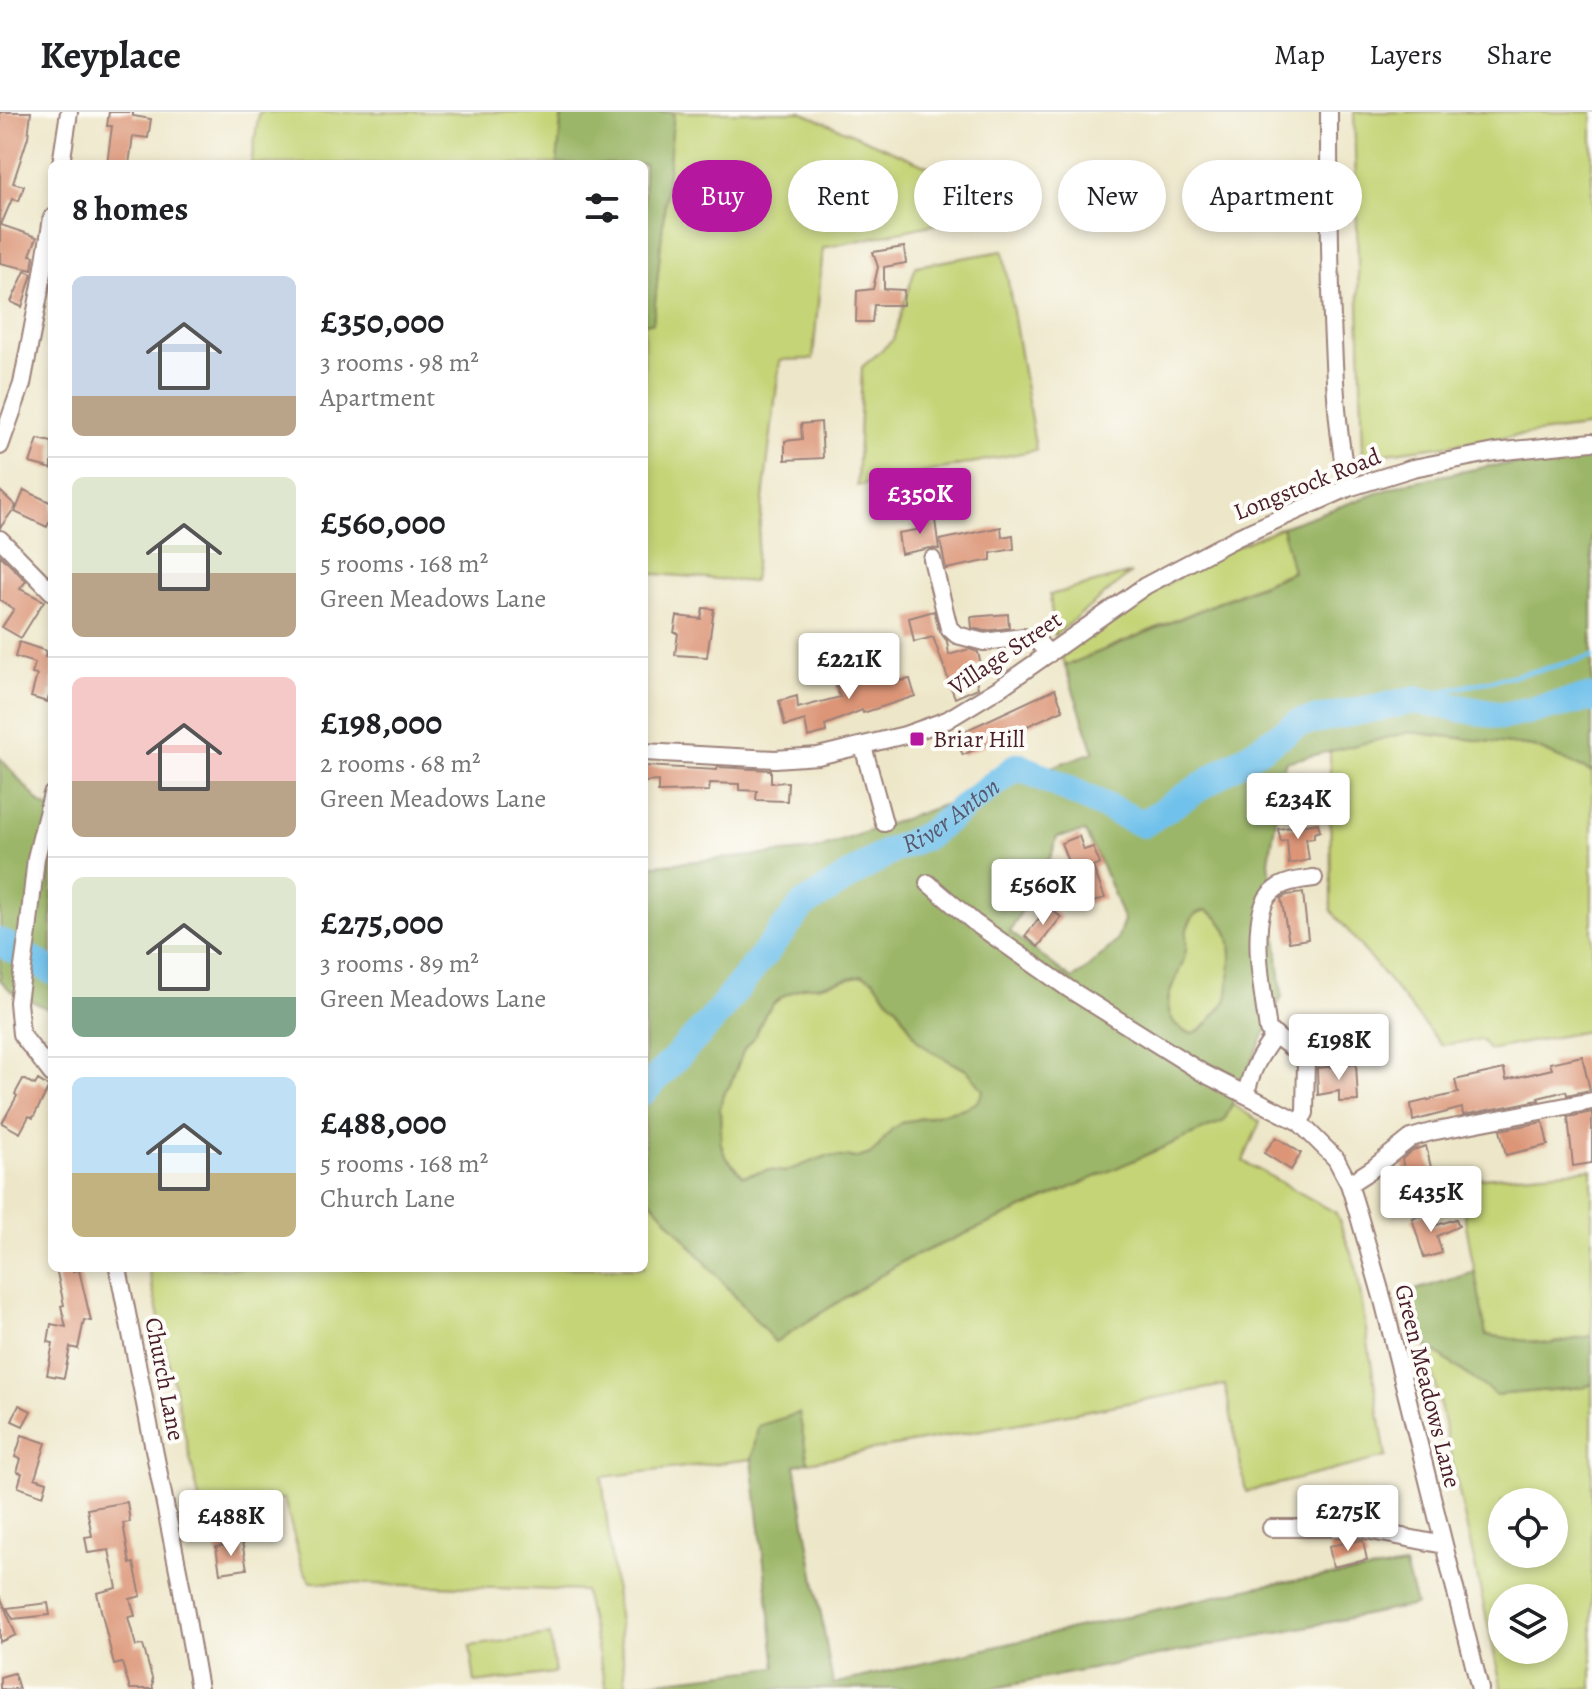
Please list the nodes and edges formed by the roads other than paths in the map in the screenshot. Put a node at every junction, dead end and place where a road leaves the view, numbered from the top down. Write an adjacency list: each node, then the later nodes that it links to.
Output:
1 (69, 112): 3 (street)
2 (1329, 112): 7 (street)
3 (62, 160)
4 (48, 242): 6 (street)
5 (1592, 442): 7 (street, Longstock Road)
6 (0, 446)
7 (1348, 488): 10 (street, Longstock Road)
8 (0, 539): 11 (street)
9 (932, 559): 12 (street)
10 (1145, 586): 12 (street, Village Street)
11 (48, 588)
12 (1049, 654): 13 (street, Village Street)
13 (863, 746): 14 (street, Village Street); 16 (street)
14 (648, 752)
15 (48, 810): 20 (street)
16 (884, 823)
17 (1314, 878): 19 (street)
18 (928, 883): 21 (street, Green Meadows Lane)
19 (1275, 1035): 21 (street); 23 (street)
20 (48, 1069)
21 (1246, 1094): 23 (street, Green Meadows Lane)
22 (1592, 1101): 24 (street)
23 (1299, 1122): 24 (street, Green Meadows Lane)
24 (1349, 1184): 27 (street, Green Meadows Lane)
25 (119, 1272): 28 (street, Church Lane)
26 (1271, 1528): 27 (street)
27 (1444, 1545): 29 (street, Green Meadows Lane)
28 (199, 1689)
29 (1480, 1689)

